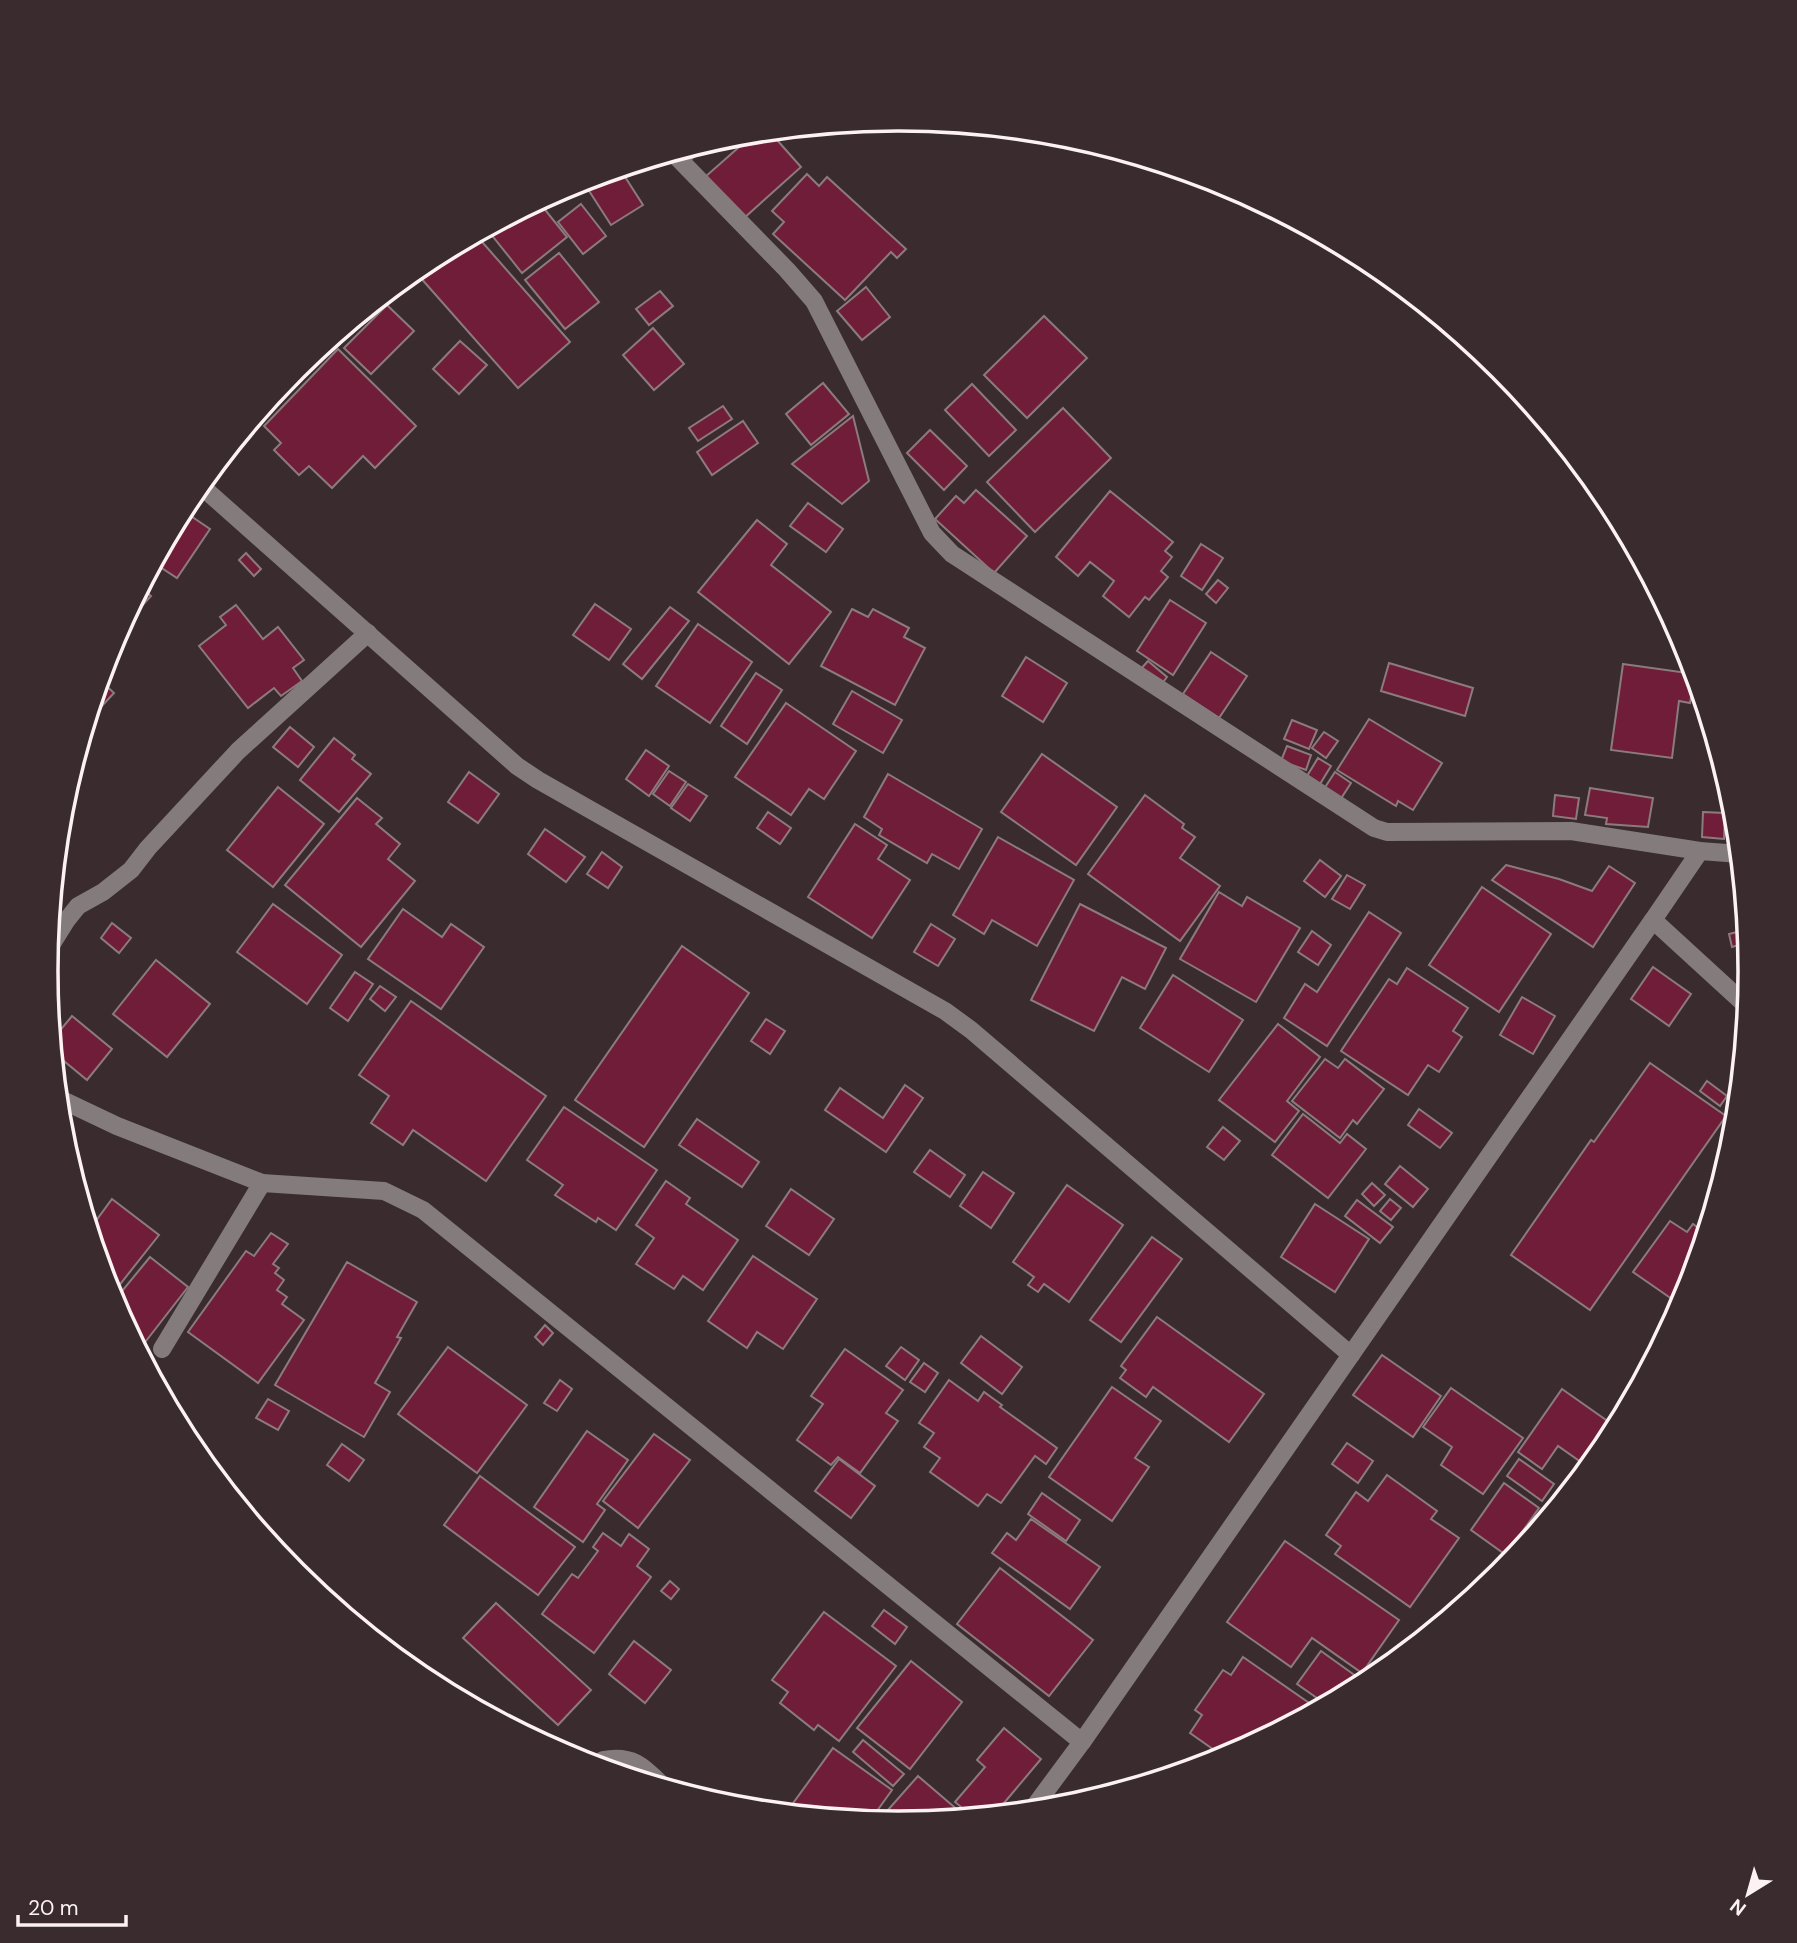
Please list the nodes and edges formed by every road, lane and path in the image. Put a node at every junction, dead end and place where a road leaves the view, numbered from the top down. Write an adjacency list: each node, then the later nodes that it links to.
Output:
1 (679, 160): 4 (street)
2 (208, 492): 3 (street)
3 (368, 633): 7 (street); 12 (street)
4 (1700, 851): 5 (street); 6 (street)
5 (1731, 853)
6 (1653, 920): 8 (street); 12 (street)
7 (59, 931)
8 (1738, 998)
9 (69, 1103): 10 (street)
10 (262, 1183): 11 (street); 13 (street)
11 (162, 1349)
12 (1351, 1354): 13 (street)
13 (1082, 1742): 16 (street)
14 (605, 1759): 15 (street)
15 (653, 1776)
16 (1039, 1800)

